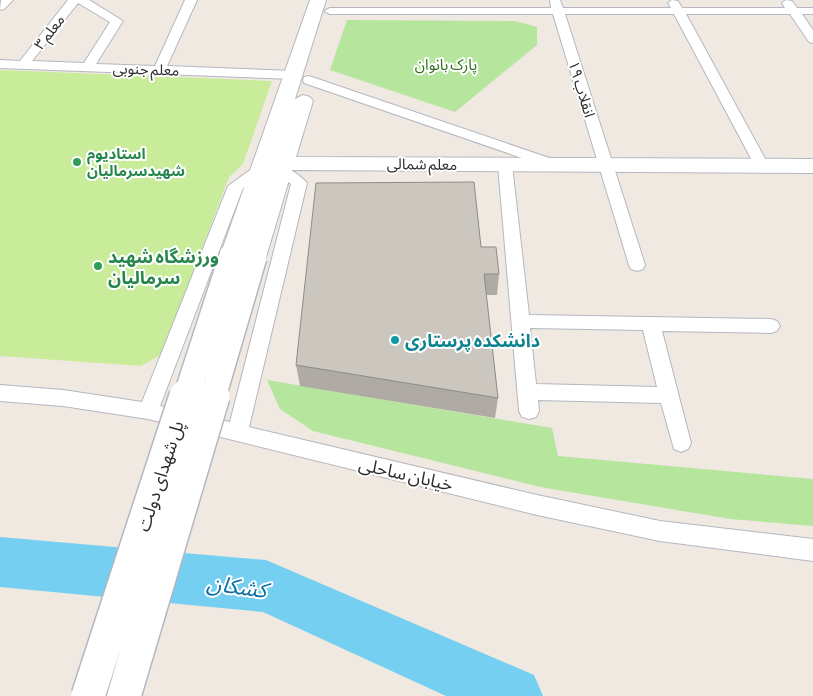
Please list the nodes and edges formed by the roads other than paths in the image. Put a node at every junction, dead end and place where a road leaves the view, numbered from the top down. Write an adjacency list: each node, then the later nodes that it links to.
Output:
1 (7, 0): 10 (street)
2 (74, 0): 15 (street, معلم ۳)
3 (81, 0): 16 (street)
4 (191, 0): 17 (street)
5 (786, 0): 11 (street)
6 (327, 4): 7 (street); 18 (main road)
7 (438, 6): 8 (street)
8 (557, 6): 9 (street); 21 (street, انقلاب ۱۹)
9 (675, 6): 11 (street); 22 (street)
10 (0, 7)
11 (794, 11): 12 (street); 13 (street)
12 (813, 11)
13 (813, 39)
14 (0, 64): 15 (street, معلم جنوبی)
15 (23, 65): 16 (street, معلم جنوبی)
16 (88, 67): 17 (street, معلم جنوبی)
17 (159, 70): 18 (street, معلم جنوبی)
18 (301, 78): 20 (street, معلم شمالی); 24 (main road); 25 (main road)
19 (505, 165): 20 (main road, معلم شمالی); 24 (main road, معلم شمالی); 28 (street)
20 (558, 166): 21 (main road, معلم شمالی)
21 (606, 166): 22 (main road, معلم شمالی); 27 (street, انقلاب ۱۹)
22 (762, 166): 23 (main road, معلم شمالی)
23 (813, 166)
24 (284, 167): 26 (main road); 34 (street)
25 (262, 168): 26 (main road); 33 (street)
26 (243, 256): 37 (main road, پل شهدای دولت, bridge); 38 (main road, پل شهدای دولت, bridge)
27 (637, 265)
28 (520, 321): 29 (street); 32 (street)
29 (651, 324): 30 (street); 32 (street)
30 (771, 326)
31 (0, 393): 33 (street, خیابان ساحلی)
32 (669, 395): 35 (street)
33 (148, 411): 34 (street, خیابان ساحلی)
34 (237, 433): 36 (street, خیابان ساحلی)
35 (681, 444)
36 (813, 550)
37 (88, 696)
38 (124, 696)

